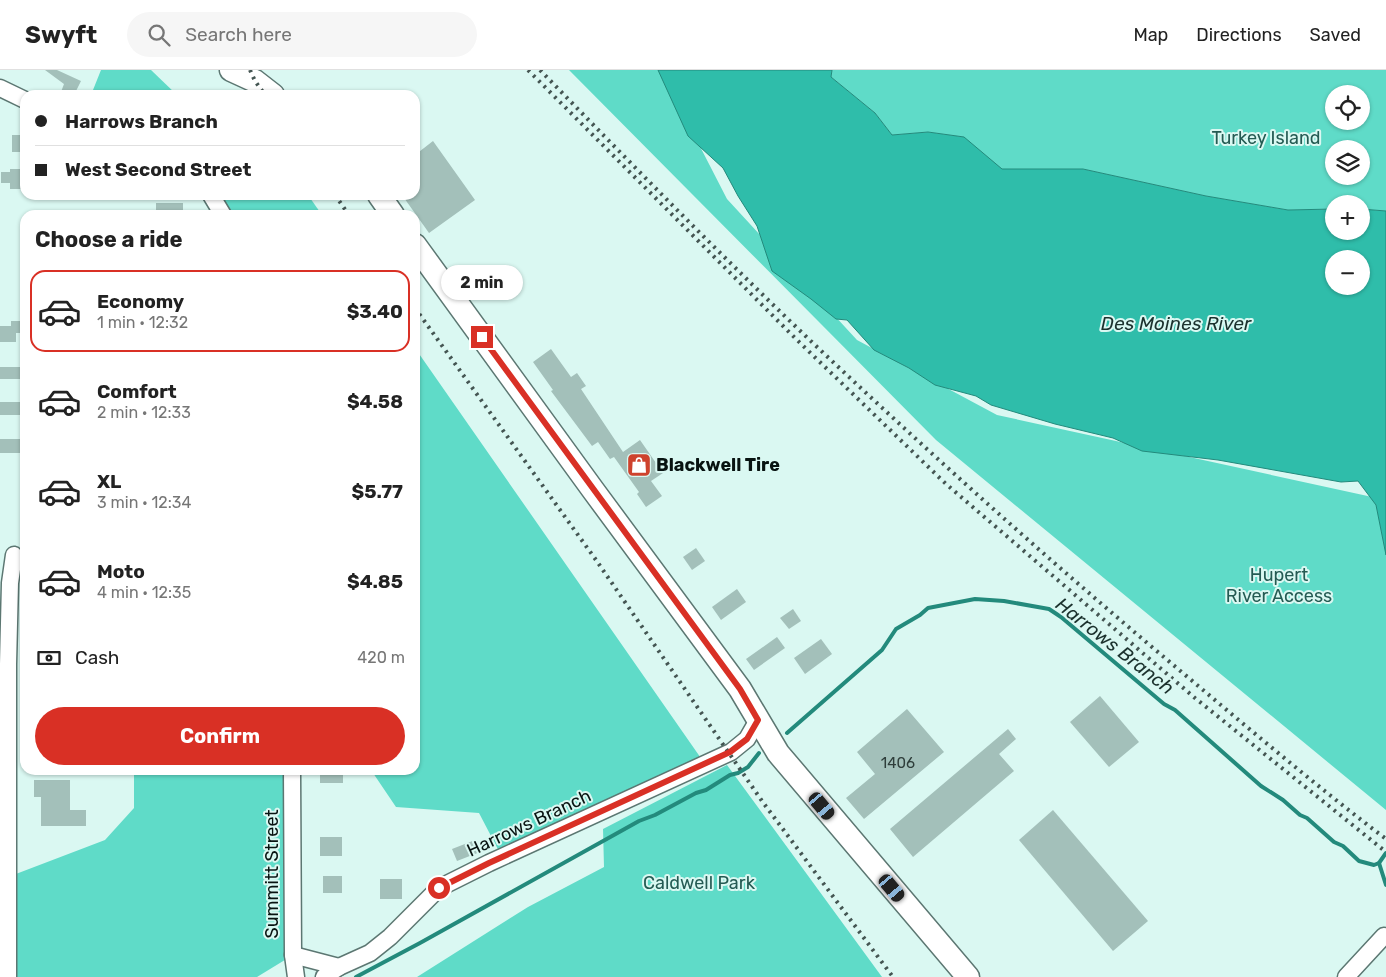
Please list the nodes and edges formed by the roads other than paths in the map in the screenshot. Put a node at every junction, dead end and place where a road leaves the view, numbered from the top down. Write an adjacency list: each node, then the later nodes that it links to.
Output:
1 (231, 70): 3 (main road)
2 (0, 88): 4 (street)
3 (266, 90)
4 (20, 98)
5 (420, 252): 7 (main road)
6 (13, 555): 12 (street)
7 (758, 720): 11 (street, Harrows Branch); 15 (main road)
8 (292, 775): 10 (street, Summitt Street)
9 (1384, 936): 16 (street)
10 (292, 955): 11 (street); 13 (street, Summitt Street)
11 (339, 967): 14 (street, Harrows Branch)
12 (8, 977)
13 (296, 977)
14 (324, 977)
15 (968, 977)
16 (1346, 977)

